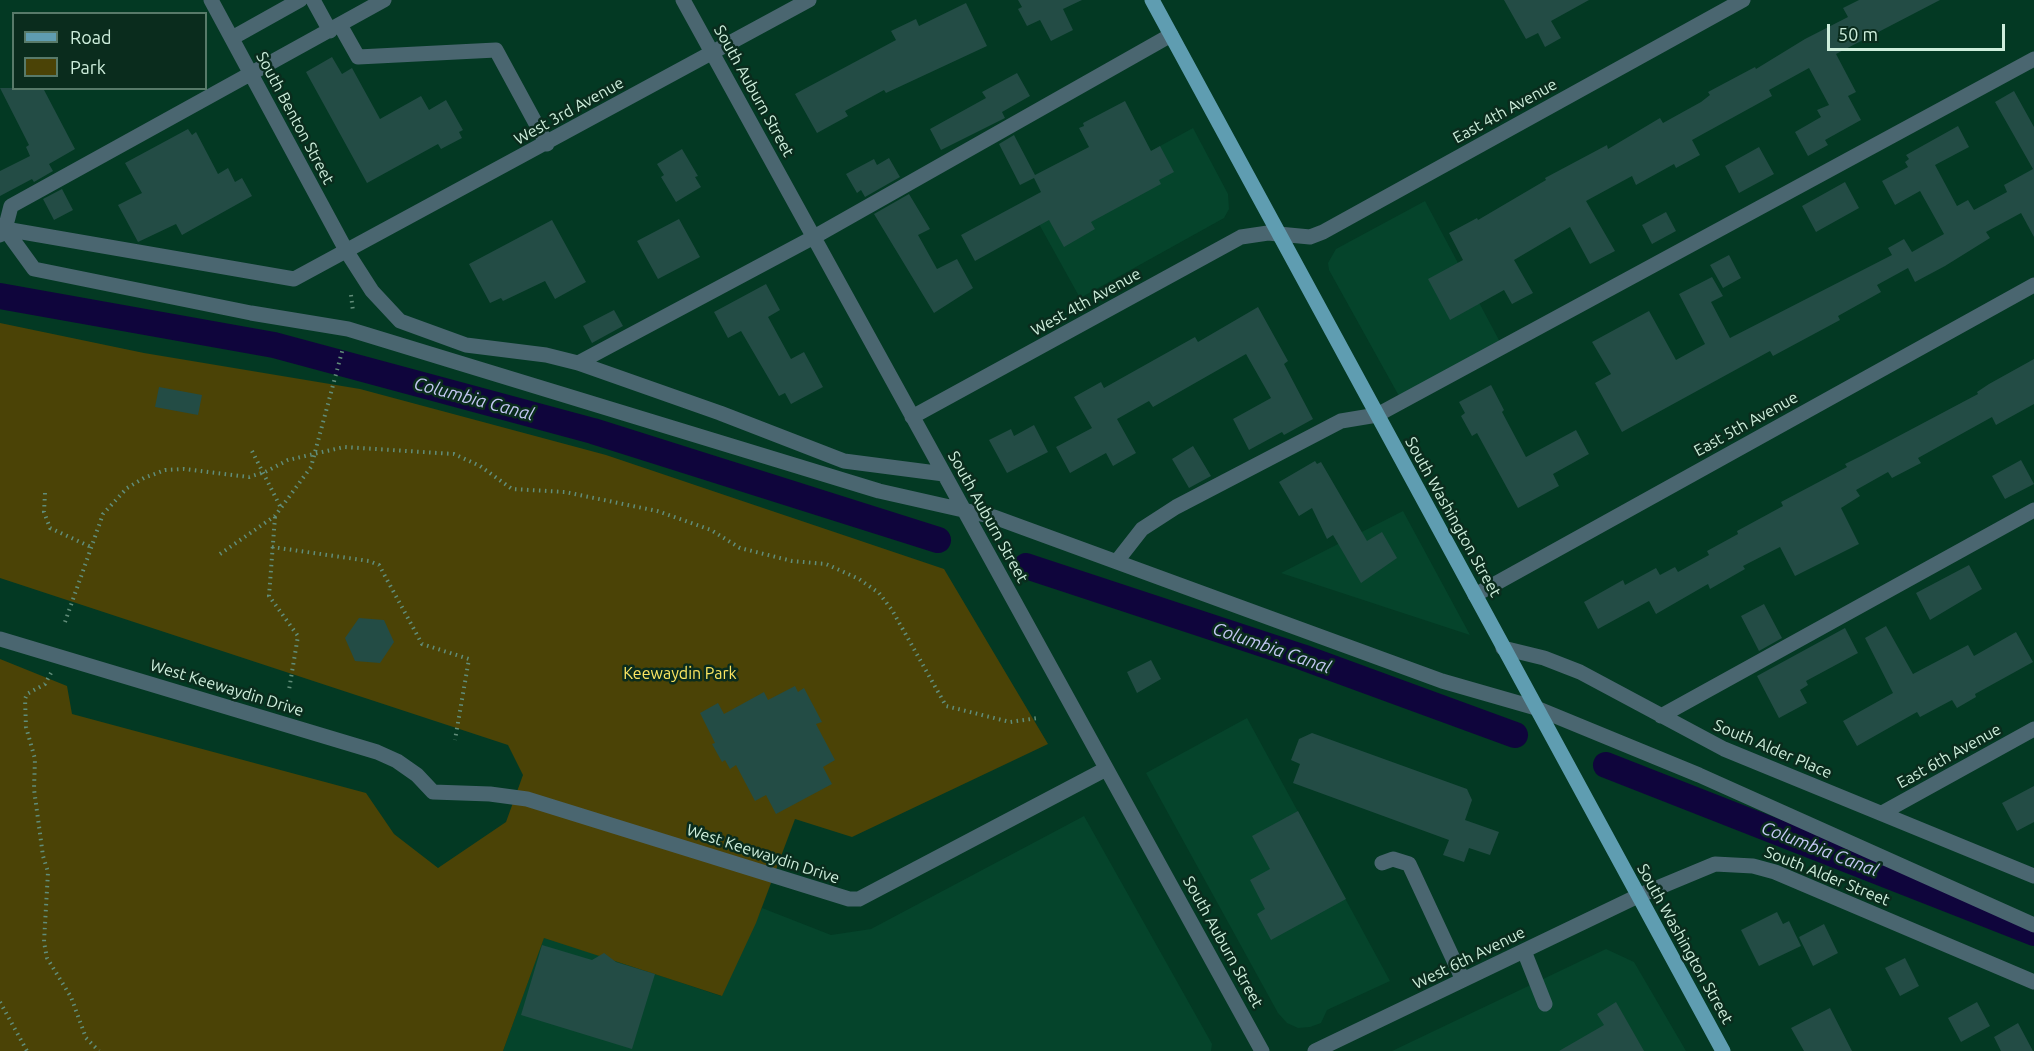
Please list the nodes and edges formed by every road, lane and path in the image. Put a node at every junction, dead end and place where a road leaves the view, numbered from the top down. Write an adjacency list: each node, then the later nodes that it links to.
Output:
1 (211, 0): 11 (street, South Benton Street)
2 (300, 0): 11 (street)
3 (313, 0): 9 (street)
4 (384, 0): 9 (street)
5 (683, 0): 12 (street, South Auburn Street)
6 (809, 0): 12 (street, West 3rd Avenue)
7 (1152, 0): 10 (main road, South Washington Street)
8 (1743, 0): 17 (street, East 4th Avenue)
9 (335, 28): 14 (street); 15 (street)
10 (1171, 35): 17 (main road, South Washington Street); 18 (street)
11 (232, 38): 14 (street, South Benton Street)
12 (712, 53): 15 (street, West 3rd Avenue); 18 (street, South Auburn Street)
13 (2034, 59): 23 (street)
14 (251, 75): 16 (street); 19 (street, South Benton Street)
15 (547, 144): 19 (street, West 3rd Avenue)
16 (2, 232): 19 (street, West 3rd Avenue); 32 (street)
17 (1280, 236): 23 (main road, South Washington Street); 24 (street, West 4th Avenue)
18 (814, 237): 22 (street); 24 (street, South Auburn Street)
19 (347, 252): 22 (street, South Benton Street)
20 (2034, 285): 38 (street, East 5th Avenue)
21 (345, 338): 26 (path)
22 (578, 363): 28 (street, South Benton Street)
23 (1377, 415): 37 (street); 38 (main road, South Washington Street)
24 (912, 417): 28 (street, South Auburn Street)
25 (252, 451): 27 (path)
26 (314, 453): 27 (path); 30 (path); 46 (path)
27 (265, 472): 30 (path); 34 (path)
28 (944, 474): 32 (street, South Auburn Street)
29 (45, 493): 34 (path)
30 (281, 508): 33 (path)
31 (2034, 510): 45 (street)
32 (965, 511): 37 (street); 49 (street, South Auburn Street)
33 (275, 516): 35 (path); 36 (path)
34 (91, 547): 39 (path)
35 (273, 547): 43 (path); 48 (path)
36 (220, 554)
37 (1117, 561): 44 (street)
38 (1475, 594): 41 (main road, South Washington Street)
39 (66, 622)
40 (0, 639): 49 (street, West Keewaydin Drive)
41 (1503, 648): 44 (main road, South Washington Street); 45 (street, South Alder Place)
42 (51, 672): 61 (path)
43 (289, 690)
44 (1536, 708): 53 (main road, South Washington Street); 54 (street)
45 (1661, 716): 50 (street, South Alder Place)
46 (1038, 718)
47 (2034, 729): 50 (street, East 6th Avenue)
48 (454, 740)
49 (1106, 769): 62 (street, South Auburn Street)
50 (1882, 813): 52 (street, South Alder Place)
51 (1382, 863): 56 (street)
52 (2034, 876)
53 (1638, 896): 55 (street, West 6th Avenue); 57 (street, South Alder Street); 64 (main road, South Washington Street)
54 (2034, 924)
55 (1524, 951): 56 (street, West 6th Avenue); 59 (street)
56 (1463, 980): 63 (street, West 6th Avenue)
57 (2034, 982)
58 (0, 1002): 60 (path)
59 (1545, 1004)
60 (27, 1051)
61 (99, 1051)
62 (1262, 1051)
63 (1315, 1051)
64 (1723, 1051)

